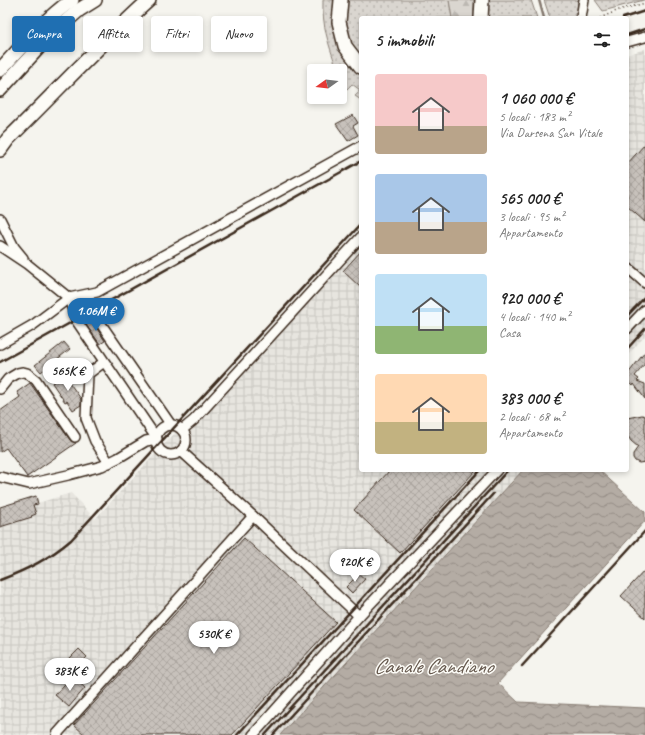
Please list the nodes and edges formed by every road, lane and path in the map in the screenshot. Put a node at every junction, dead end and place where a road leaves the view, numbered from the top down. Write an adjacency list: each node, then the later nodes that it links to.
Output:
1 (72, 0): 14 (highway)
2 (95, 0): 15 (highway)
3 (149, 0): 17 (highway)
4 (341, 0): 13 (highway)
5 (482, 0): 8 (highway)
6 (584, 0): 9 (street)
7 (645, 3): 10 (path)
8 (481, 16)
9 (581, 16)
10 (605, 16)
11 (645, 37): 12 (street)
12 (629, 41)
13 (359, 64)
14 (0, 70)
15 (0, 90)
16 (359, 147): 24 (street)
17 (0, 150)
18 (0, 219): 21 (street)
19 (359, 238): 31 (street)
20 (0, 246): 21 (street)
21 (27, 264): 24 (street)
22 (629, 269): 23 (street)
23 (645, 283)
24 (69, 298): 27 (street); 28 (street); 30 (street)
25 (645, 310): 26 (street)
26 (629, 327)
27 (0, 344)
28 (104, 362): 33 (street); 35 (street)
29 (0, 388): 32 (street)
30 (171, 425): 31 (street); 33 (street)
31 (182, 430): 34 (street)
32 (75, 437)
33 (156, 439): 34 (street); 35 (street)
34 (181, 451): 38 (street)
35 (109, 463): 37 (street)
36 (495, 472): 39 (street)
37 (0, 477)
38 (253, 516): 39 (street); 40 (street)
39 (359, 616): 41 (street)
40 (57, 735)
41 (253, 735)

